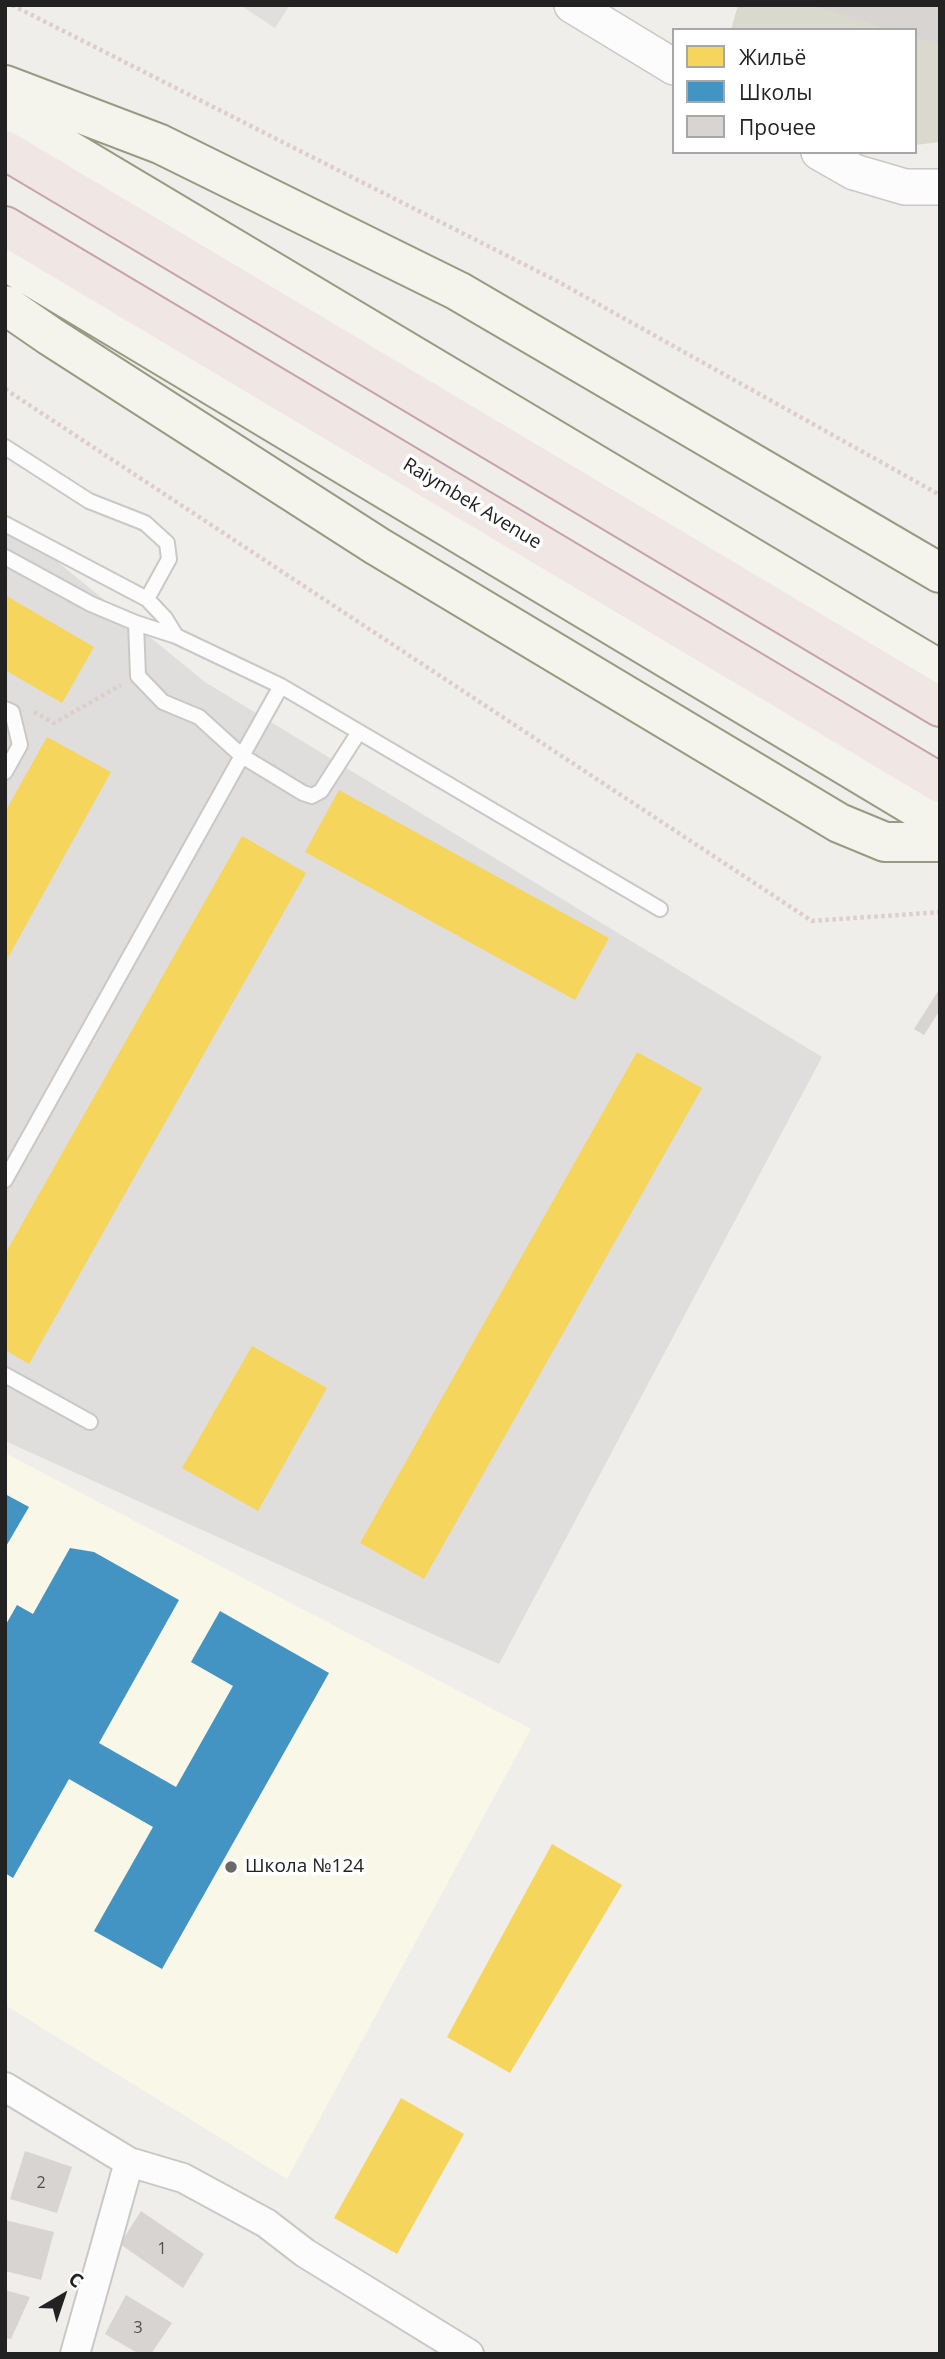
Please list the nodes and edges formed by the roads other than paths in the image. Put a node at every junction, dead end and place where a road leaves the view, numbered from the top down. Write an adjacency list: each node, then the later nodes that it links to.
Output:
1 (572, 5): 2 (street)
2 (672, 66)
3 (5, 85): 14 (main road)
4 (5, 112): 18 (main road)
5 (5, 150): 20 (highway)
6 (822, 154): 7 (street)
7 (940, 187)
8 (5, 226): 25 (highway, Raiymbek Avenue)
9 (5, 261): 26 (main road)
10 (5, 305): 27 (main road)
11 (5, 447): 15 (lane)
12 (5, 524): 15 (lane)
13 (5, 557): 16 (lane)
14 (940, 573)
15 (147, 599): 17 (lane)
16 (136, 623): 17 (lane); 23 (lane)
17 (176, 636): 19 (lane)
18 (940, 670)
19 (281, 686): 22 (lane); 23 (lane)
20 (940, 707)
21 (5, 709): 24 (lane)
22 (359, 732): 23 (lane); 28 (lane)
23 (242, 756): 29 (lane)
24 (5, 772)
25 (940, 783)
26 (940, 822)
27 (940, 842)
28 (660, 909)
29 (5, 1181)
30 (5, 1375): 31 (lane)
31 (90, 1423)
32 (5, 2087): 33 (street)
33 (129, 2162): 34 (street); 35 (street)
34 (75, 2354)
35 (468, 2354)

